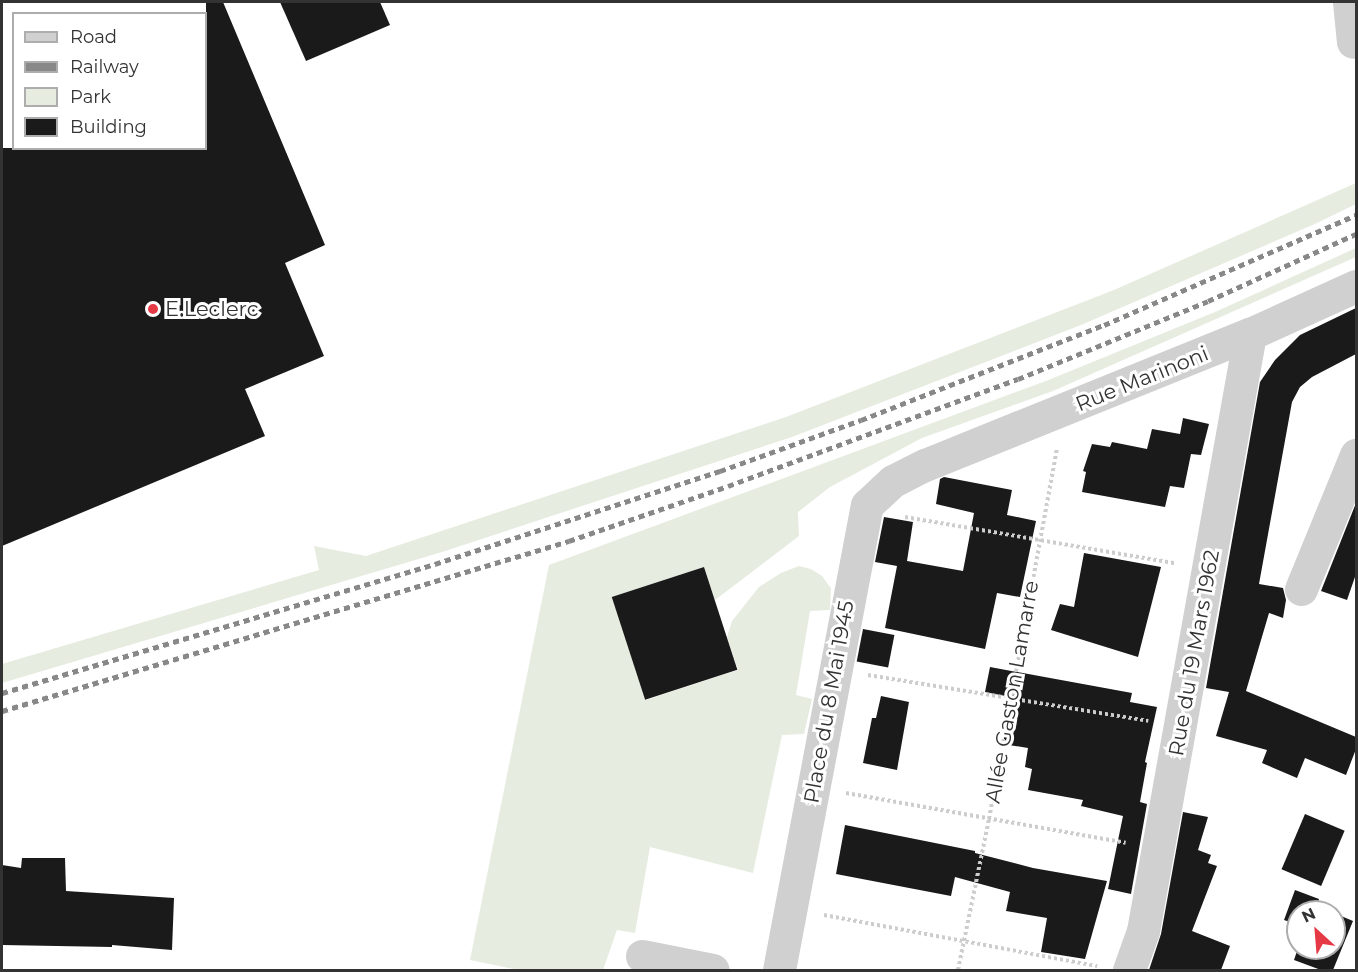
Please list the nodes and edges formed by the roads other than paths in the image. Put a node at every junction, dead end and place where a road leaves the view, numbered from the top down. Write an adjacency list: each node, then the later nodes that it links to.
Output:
1 (1349, 2): 2 (street)
2 (1353, 42)
3 (1356, 286): 4 (street, Rue Marinoni)
4 (1250, 334): 6 (street, Rue Marinoni); 9 (street, Rue du 19 Mars 1962)
5 (1356, 455): 7 (street)
6 (925, 465): 11 (street, Place du 8 Mai 1945)
7 (1301, 589)
8 (642, 956): 10 (street)
9 (1114, 968)
10 (713, 970)
11 (779, 970)

